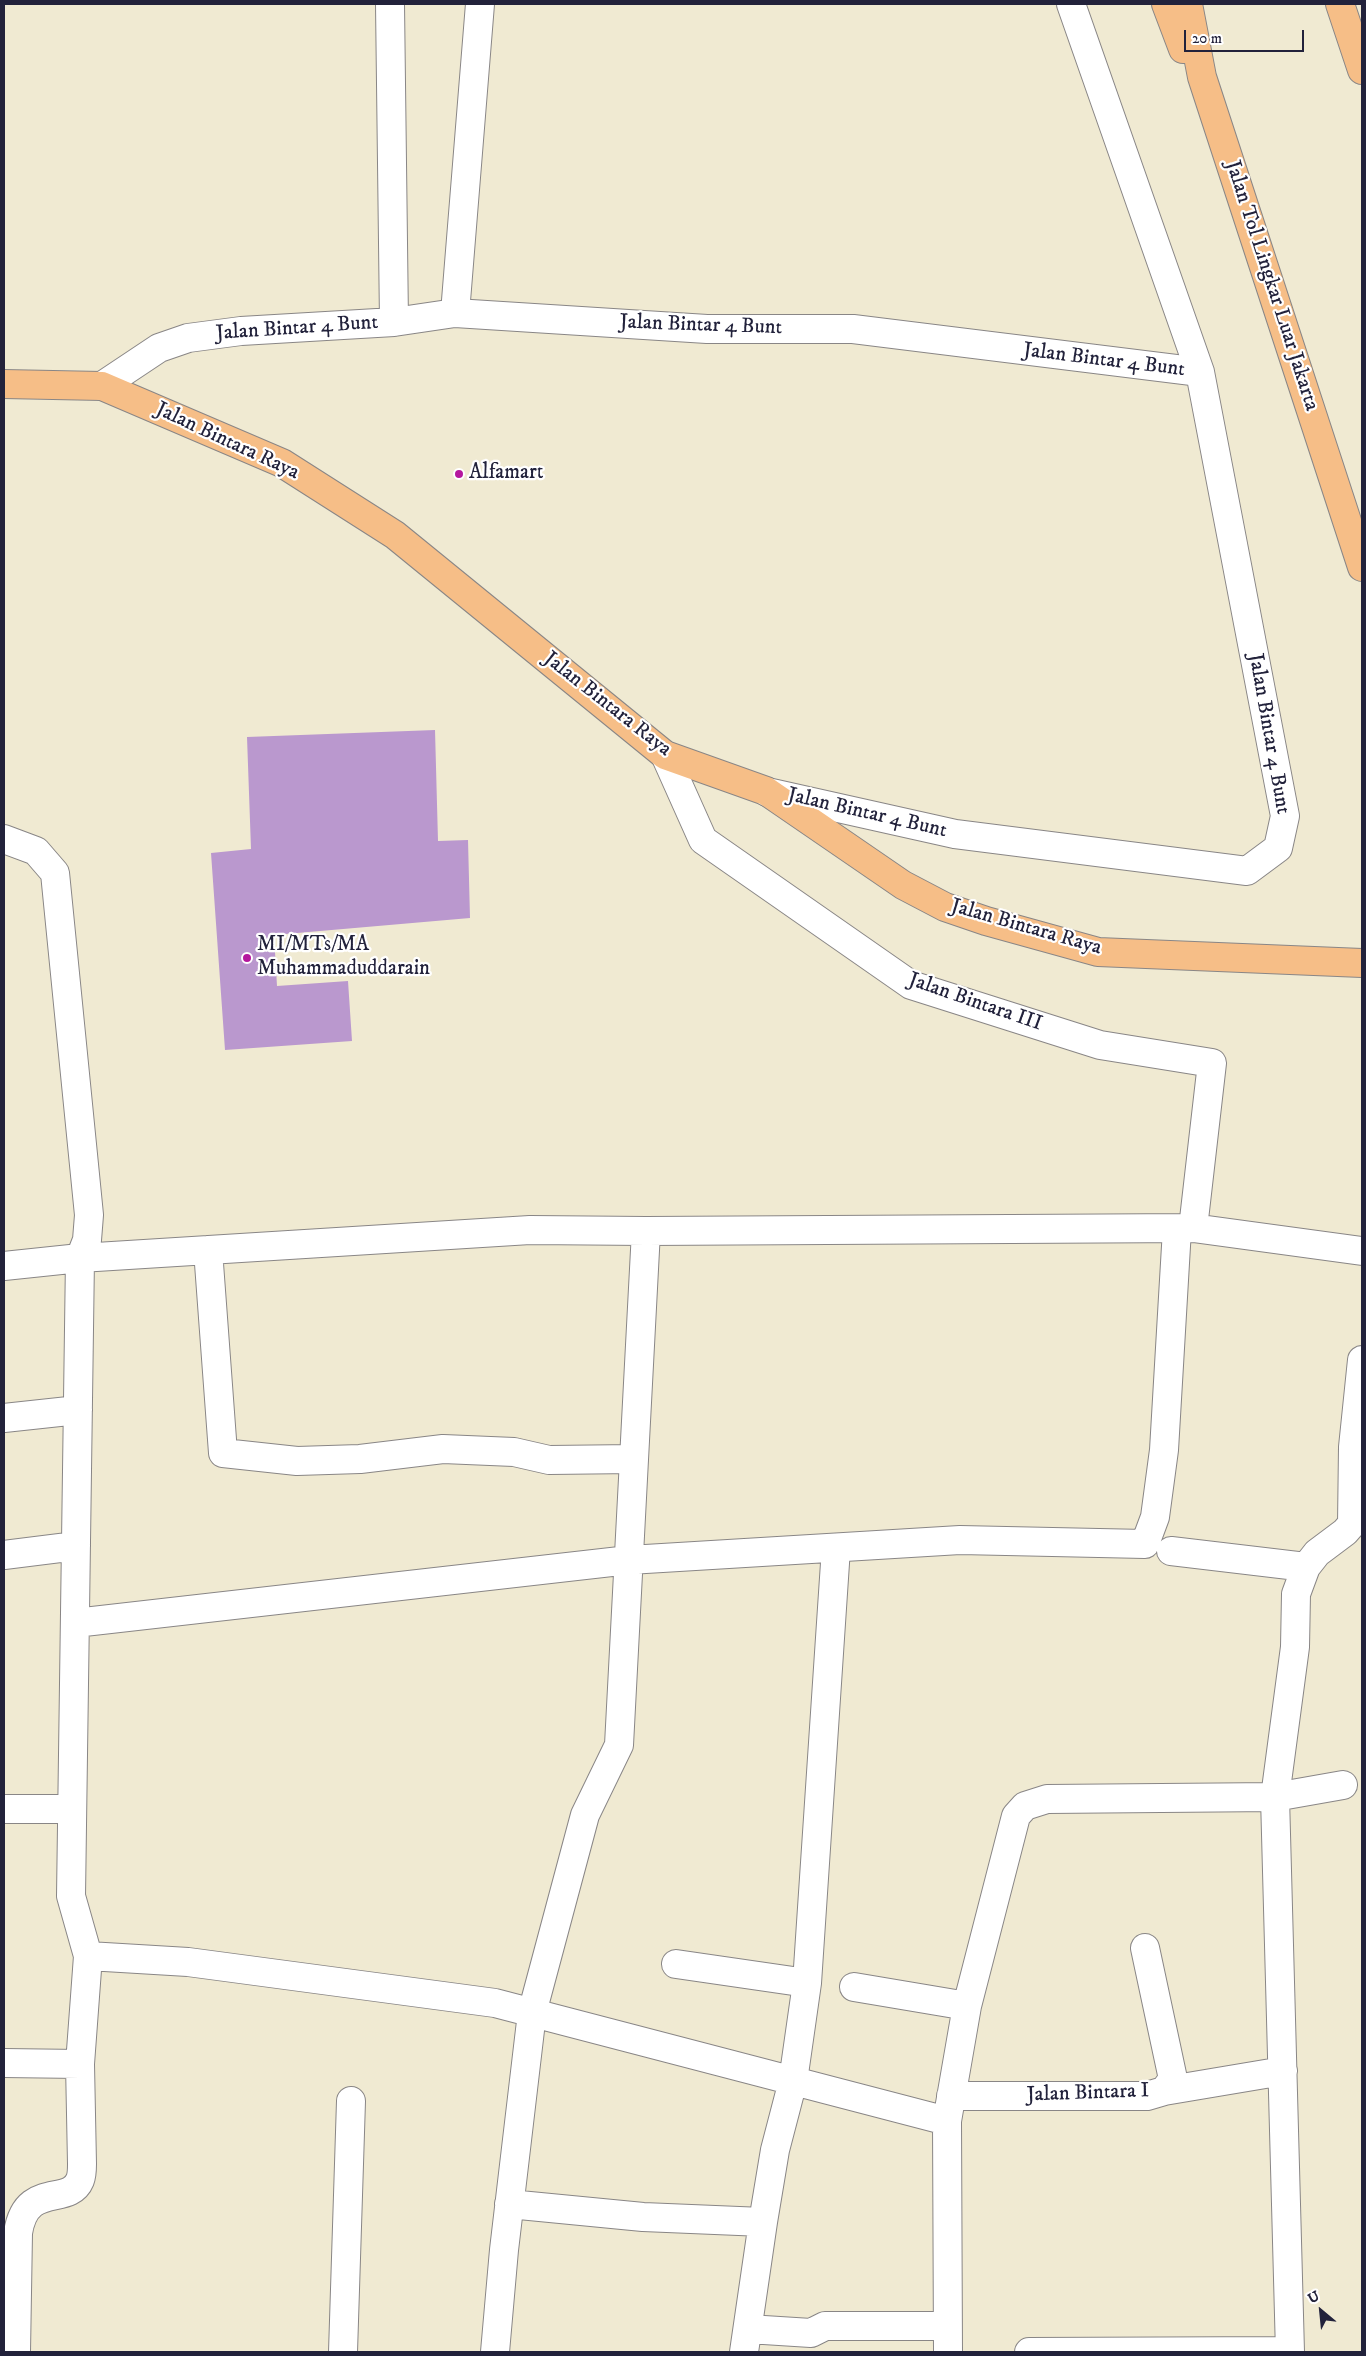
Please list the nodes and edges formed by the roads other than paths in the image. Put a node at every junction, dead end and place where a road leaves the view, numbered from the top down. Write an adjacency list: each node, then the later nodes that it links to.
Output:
1 (390, 4): 10 (street)
2 (480, 4): 9 (street)
3 (1071, 4): 11 (street)
4 (1166, 4): 8 (main road)
5 (1188, 4): 8 (main road, Jalan Tol Lingkar Luar Jakarta)
6 (1340, 4): 7 (main road)
7 (1362, 70)
8 (1202, 77): 14 (main road, Jalan Tol Lingkar Luar Jakarta)
9 (455, 313): 10 (street, Jalan Bintar 4 Bunt); 11 (street, Jalan Bintar 4 Bunt)
10 (394, 322): 13 (street, Jalan Bintar 4 Bunt)
11 (1200, 372): 16 (street, Jalan Bintar 4 Bunt)
12 (4, 384): 13 (main road, Jalan Bintara Raya)
13 (102, 386): 15 (main road, Jalan Bintara Raya)
14 (1362, 567)
15 (665, 755): 16 (main road, Jalan Bintara Raya); 19 (street, Jalan Bintara III)
16 (766, 792): 18 (main road, Jalan Bintara Raya)
17 (4, 839): 23 (street)
18 (1362, 963)
19 (1185, 1229): 20 (street); 22 (street); 30 (street)
20 (646, 1231): 21 (street); 28 (street)
21 (208, 1250): 23 (street); 28 (street)
22 (1362, 1251)
23 (80, 1258): 24 (street); 26 (street)
24 (4, 1266)
25 (1362, 1360): 34 (street)
26 (78, 1410): 27 (street); 29 (street)
27 (4, 1418)
28 (634, 1460): 33 (street)
29 (76, 1546): 32 (street); 35 (street)
30 (836, 1548): 33 (street); 43 (street)
31 (1171, 1550): 34 (street)
32 (4, 1555)
33 (630, 1560): 35 (street); 46 (street)
34 (1306, 1567): 37 (street)
35 (75, 1623): 39 (street)
36 (1343, 1785): 37 (street)
37 (1275, 1797): 45 (street); 49 (street)
38 (4, 1809): 39 (street)
39 (72, 1809): 41 (street)
40 (1145, 1948): 51 (street)
41 (88, 1956): 46 (street, Jalan Bintara I); 48 (street)
42 (676, 1964): 43 (street)
43 (807, 1983): 50 (street)
44 (854, 1988): 45 (street)
45 (967, 2006): 53 (street)
46 (532, 2013): 50 (street, Jalan Bintara I); 54 (street)
47 (4, 2063): 48 (street)
48 (80, 2064): 58 (street)
49 (1282, 2071): 51 (street, Jalan Bintara I); 59 (street)
50 (793, 2081): 53 (street, Jalan Bintara I); 55 (street)
51 (1164, 2090): 53 (street, Jalan Bintara I)
52 (351, 2101): 60 (street)
53 (949, 2109): 56 (street)
54 (509, 2204): 55 (street); 61 (street)
55 (763, 2222): 57 (street)
56 (947, 2326): 57 (street); 62 (street)
57 (746, 2341)
58 (12, 2342)
59 (1290, 2351): 64 (street)
60 (343, 2352)
61 (495, 2352)
62 (948, 2352)
63 (1028, 2352): 64 (street)
64 (1245, 2352)

